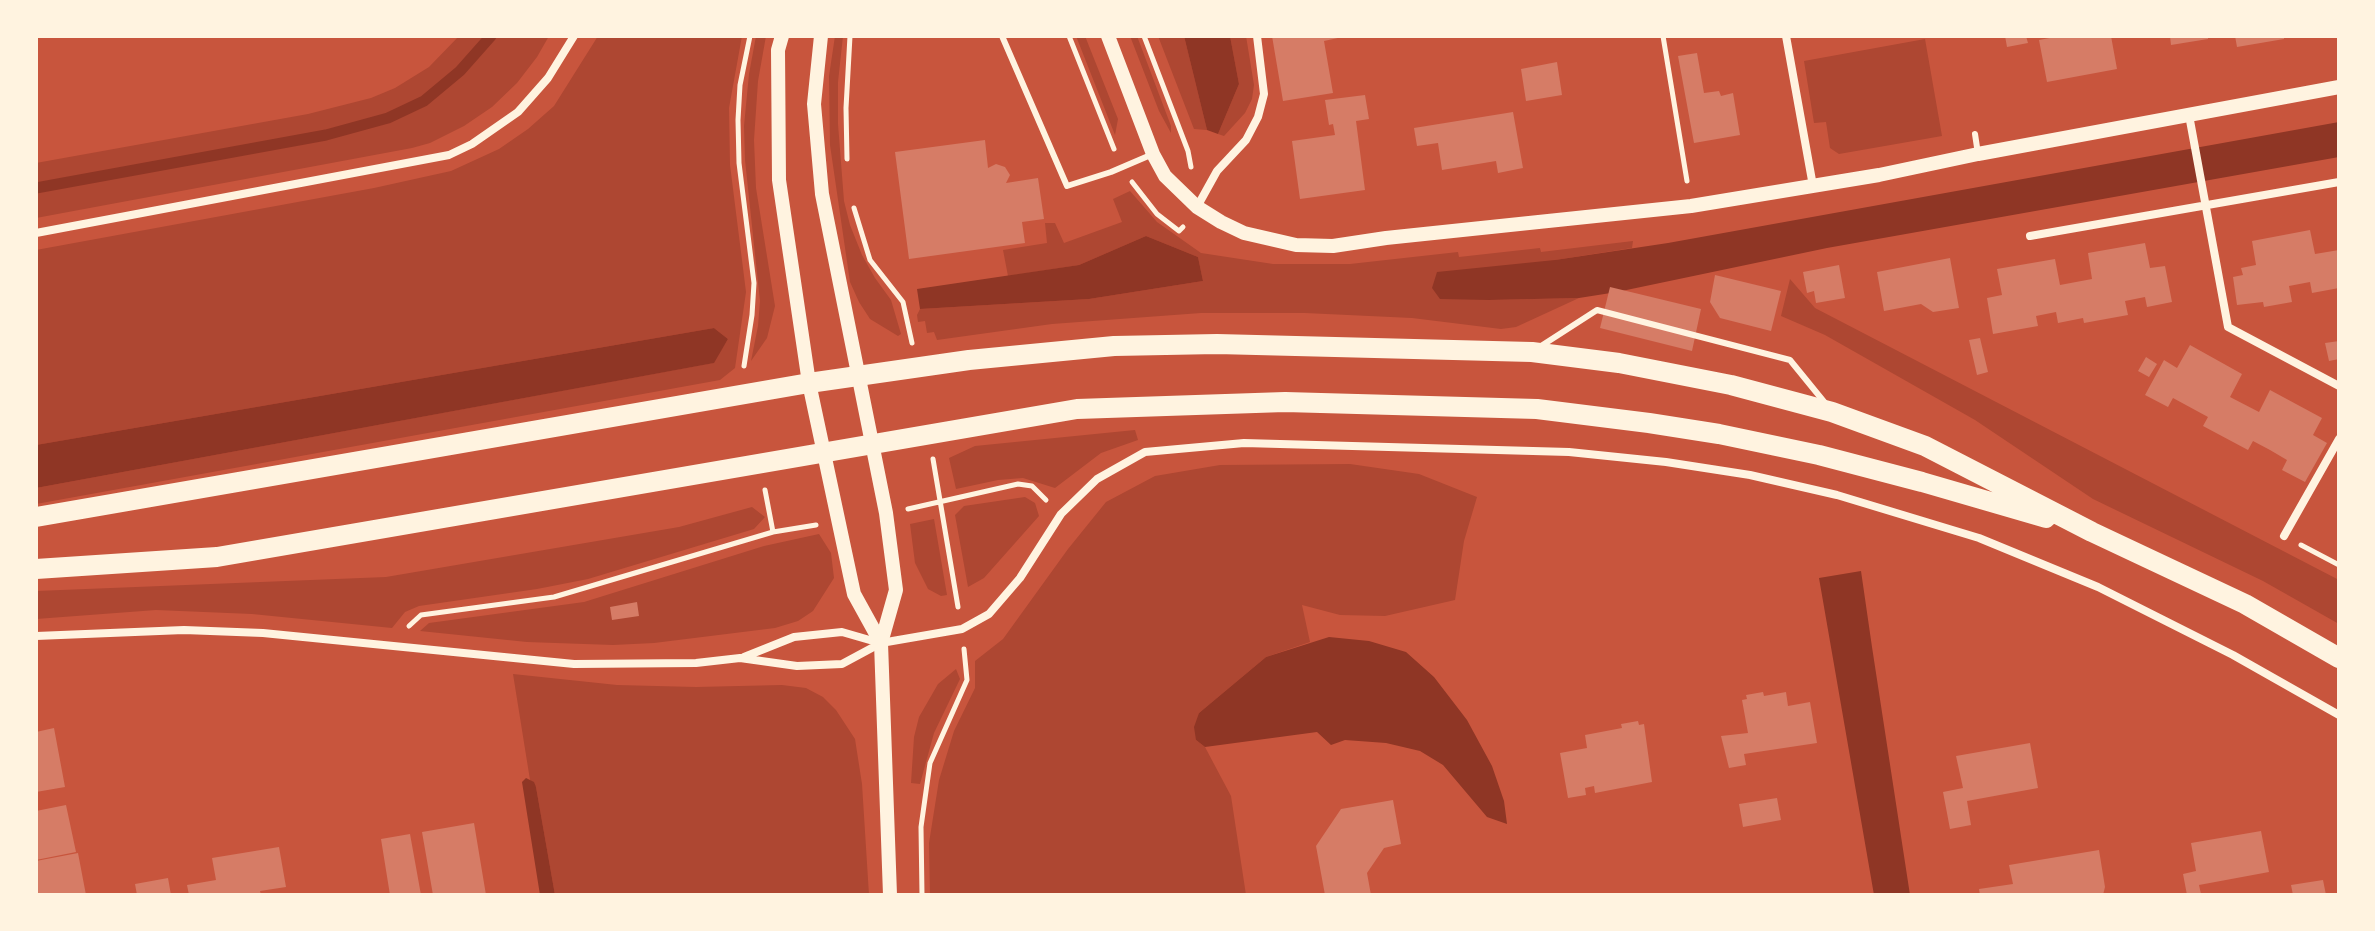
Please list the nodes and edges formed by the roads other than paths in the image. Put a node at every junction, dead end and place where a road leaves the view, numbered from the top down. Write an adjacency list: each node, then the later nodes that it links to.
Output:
1 (574, 36): 17 (street)
2 (782, 36): 21 (street)
3 (821, 36): 20 (street)
4 (1002, 36): 11 (lane)
5 (1108, 36): 11 (street)
6 (1257, 36): 16 (street)
7 (1786, 36): 14 (street)
8 (2339, 87): 9 (street)
9 (2189, 114): 12 (street); 15 (street)
10 (1975, 134): 12 (lane)
11 (1153, 154): 16 (street)
12 (1978, 154): 14 (street)
13 (2339, 182): 15 (street)
14 (1813, 186): 16 (street)
15 (2204, 206): 18 (street); 22 (street)
16 (1197, 207)
17 (36, 233)
18 (2030, 236)
19 (1532, 352): 20 (main road); 23 (main road); 23 (lane)
20 (859, 375): 21 (main road); 25 (street)
21 (809, 383): 26 (street); 27 (main road)
22 (2339, 386)
23 (1832, 412): 28 (main road)
24 (2339, 439): 29 (street)
25 (873, 444): 26 (main road); 28 (main road); 32 (street)
26 (825, 453): 30 (main road); 32 (street)
27 (36, 517)
28 (2092, 532): 34 (main road)
29 (2284, 536)
30 (36, 569)
31 (36, 636): 33 (street)
32 (881, 643): 33 (street); 33 (street); 35 (street); 36 (street)
33 (740, 658)
34 (2339, 658)
35 (2339, 715)
36 (890, 895)

